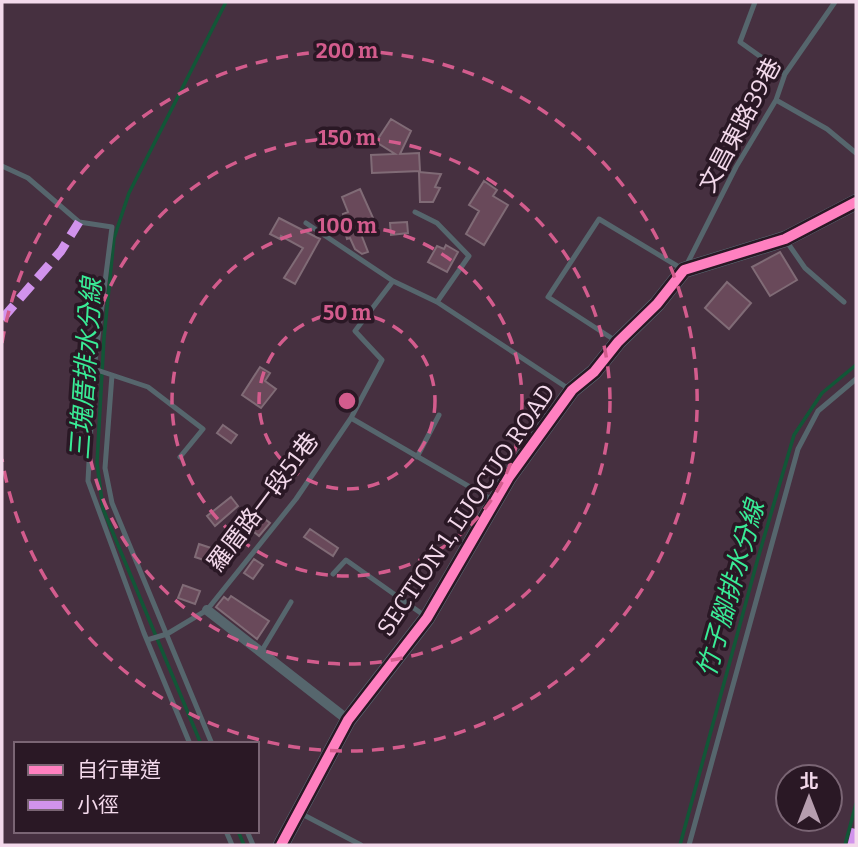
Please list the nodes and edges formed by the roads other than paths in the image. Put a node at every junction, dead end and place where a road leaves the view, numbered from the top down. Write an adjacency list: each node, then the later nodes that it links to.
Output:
1 (755, 2): 3 (lane)
2 (835, 2): 3 (lane, 文昌東路39巷)
3 (785, 74): 4 (lane, 文昌東路39巷)
4 (776, 100): 5 (lane); 11 (lane, 文昌東路39巷)
5 (856, 153)
6 (2, 166): 16 (lane)
7 (856, 202): 10 (street)
8 (415, 212): 13 (lane)
9 (306, 223): 12 (lane)
10 (785, 239): 11 (street); 14 (lane)
11 (684, 270): 15 (street, SECTION 1, LUOCUO ROAD); 15 (lane)
12 (393, 281): 13 (lane); 21 (lane, 羅厝路一段51巷)
13 (437, 302): 19 (lane)
14 (844, 302)
15 (618, 342): 19 (street, SECTION 1, LUOCUO ROAD)
16 (94, 369): 17 (lane); 30 (lane)
17 (112, 375): 22 (lane); 29 (lane)
18 (856, 379): 38 (lane)
19 (572, 390): 24 (street, SECTION 1, LUOCUO ROAD)
20 (439, 415): 23 (lane)
21 (351, 418): 23 (lane); 27 (lane, 羅厝路一段51巷)
22 (180, 457)
23 (417, 457): 24 (lane)
24 (495, 502): 28 (street, SECTION 1, LUOCUO ROAD)
25 (333, 574): 28 (lane)
26 (292, 602): 31 (lane)
27 (207, 610): 29 (lane, 羅厝路一段51巷); 31 (street)
28 (427, 618): 32 (street, SECTION 1, LUOCUO ROAD)
29 (164, 635): 30 (lane, 羅厝路一段51巷); 34 (lane)
30 (149, 640): 33 (lane)
31 (261, 652): 32 (street)
32 (348, 720): 35 (street, SECTION 1, LUOCUO ROAD)
33 (189, 742)
34 (211, 742)
35 (300, 813): 36 (street, SECTION 1, LUOCUO ROAD); 37 (lane)
36 (281, 845)
37 (361, 845)
38 (689, 845)

